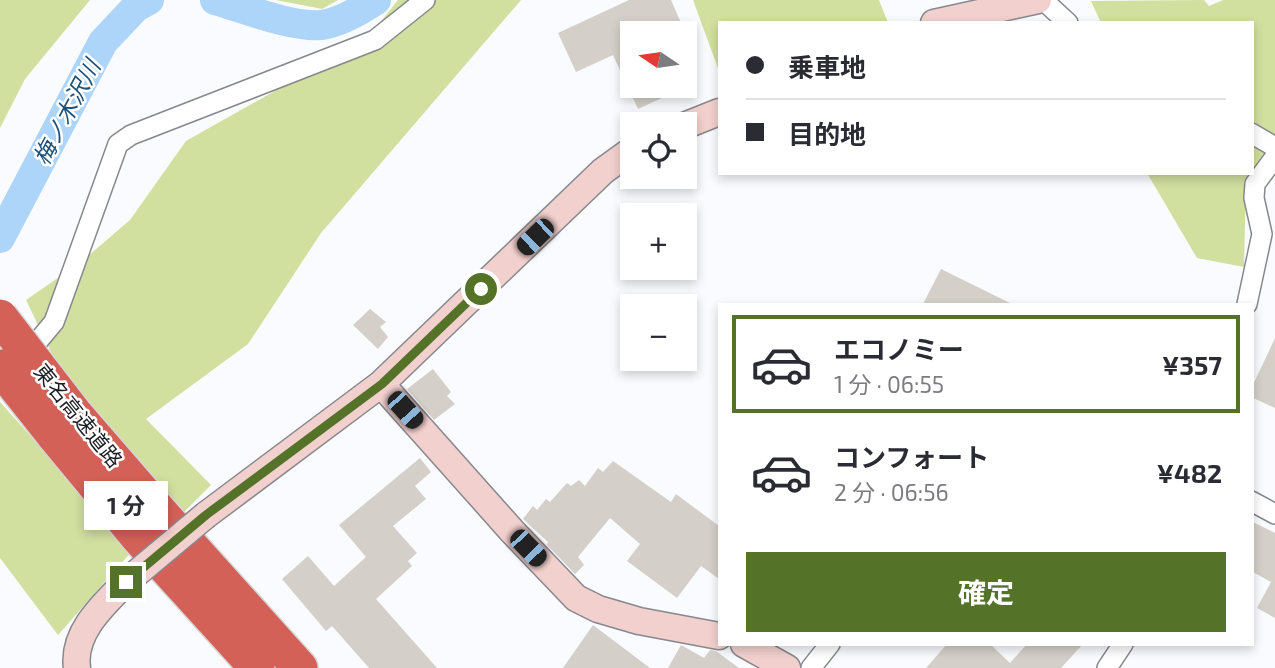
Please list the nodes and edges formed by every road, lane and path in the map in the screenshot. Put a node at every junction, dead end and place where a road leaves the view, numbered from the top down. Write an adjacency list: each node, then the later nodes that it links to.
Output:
1 (425, 0): 15 (street)
2 (1038, 0): 4 (street)
3 (1043, 0): 5 (street)
4 (943, 21)
5 (1066, 21)
6 (718, 112): 7 (street)
7 (697, 121)
8 (1254, 135): 9 (street)
9 (1275, 147)
10 (1275, 157): 12 (street)
11 (620, 159): 16 (street)
12 (1247, 303)
13 (0, 317): 17 (highway, 東名高速道路, bridge)
14 (0, 367): 17 (highway, 東名高速道路, bridge)
15 (0, 384)
16 (382, 384): 20 (street); 24 (street, bridge)
17 (64, 424): 25 (highway, 東名高速道路); 26 (highway, 東名高速道路)
18 (1254, 503): 19 (street)
19 (1275, 514)
20 (718, 636)
21 (748, 646): 27 (street)
22 (828, 646): 28 (street)
23 (1122, 646): 29 (street)
24 (77, 668)
25 (257, 668)
26 (300, 668)
27 (787, 668)
28 (811, 668)
29 (1107, 668)

